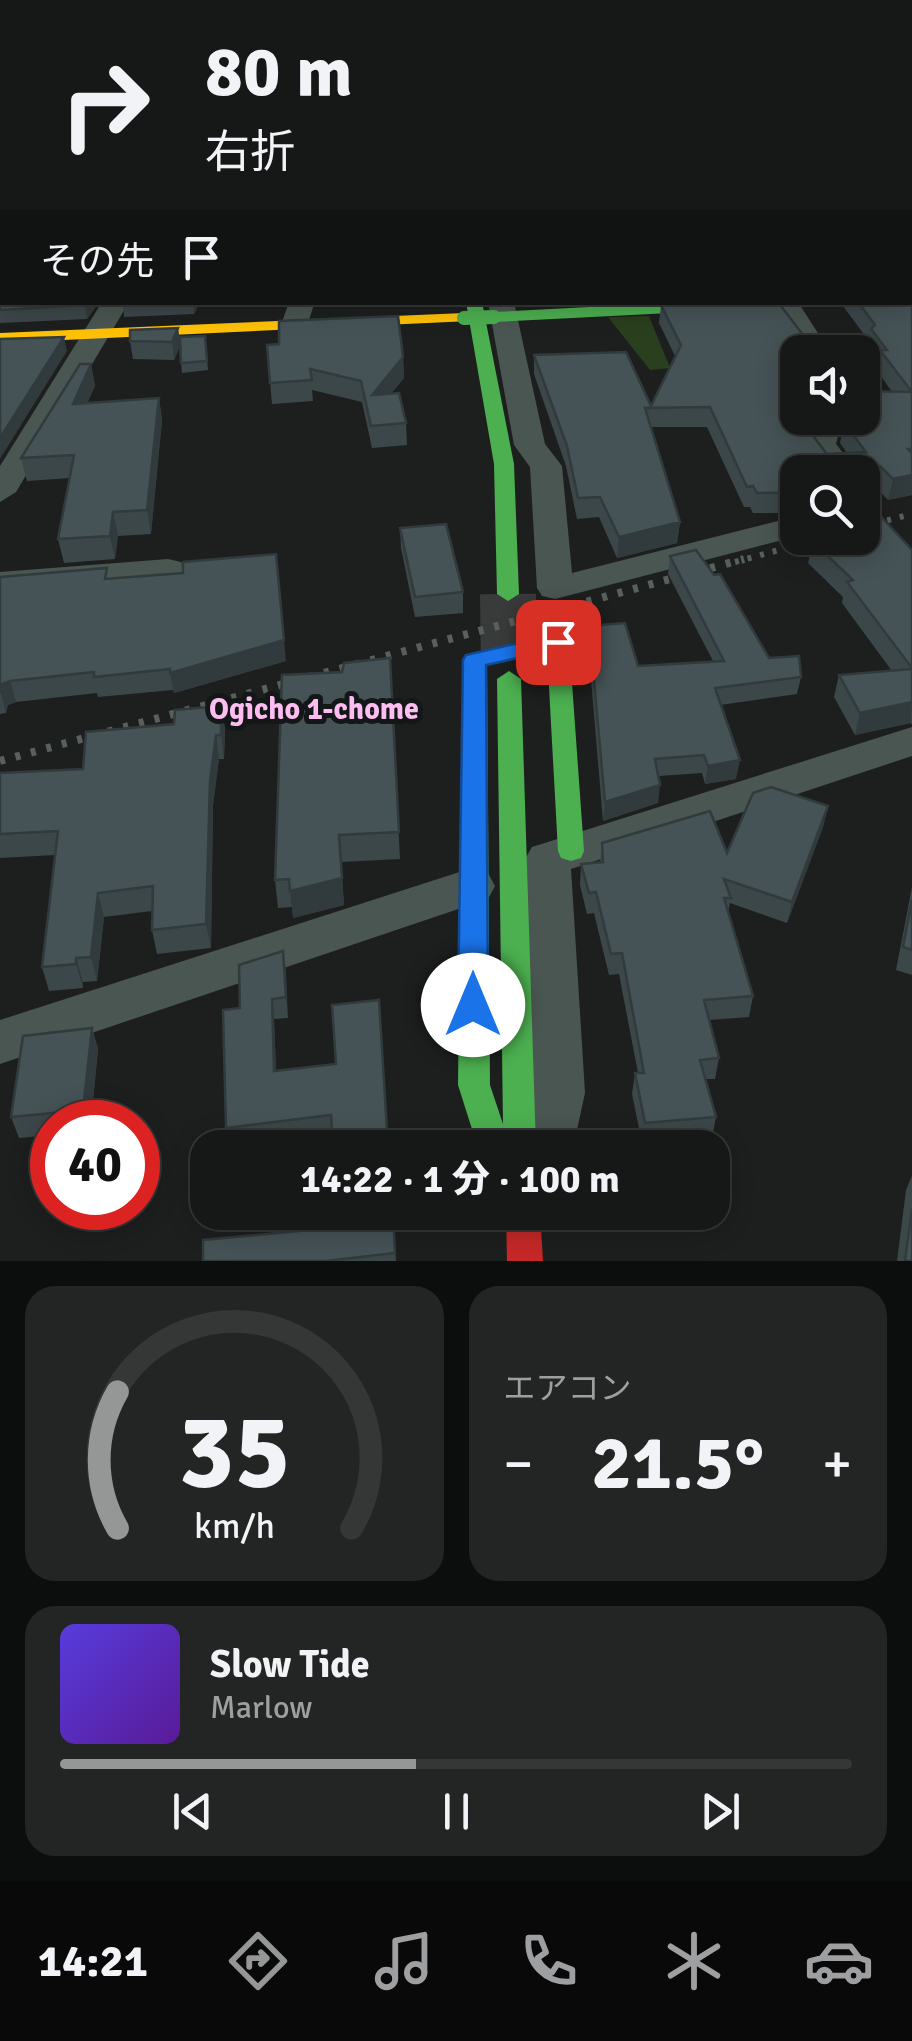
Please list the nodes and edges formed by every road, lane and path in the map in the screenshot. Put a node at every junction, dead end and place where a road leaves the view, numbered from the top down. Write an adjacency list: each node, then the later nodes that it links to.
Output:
1 (114, 305): 7 (street)
2 (723, 305): 5 (street)
3 (788, 305): 8 (street)
4 (467, 308): 5 (street, bridge); 6 (street); 14 (street)
5 (500, 312): 11 (street)
6 (298, 314): 7 (street)
7 (98, 334): 9 (street); 10 (street)
8 (806, 335)
9 (0, 338)
10 (0, 492)
11 (780, 531)
12 (168, 570): 13 (street)
13 (0, 583)
14 (508, 594)
15 (509, 669): 21 (street)
16 (912, 741): 17 (street)
17 (571, 851): 18 (street); 22 (street)
18 (472, 886): 19 (street); 20 (street)
19 (0, 1042)
20 (489, 1130)
21 (520, 1130)
22 (549, 1130)

